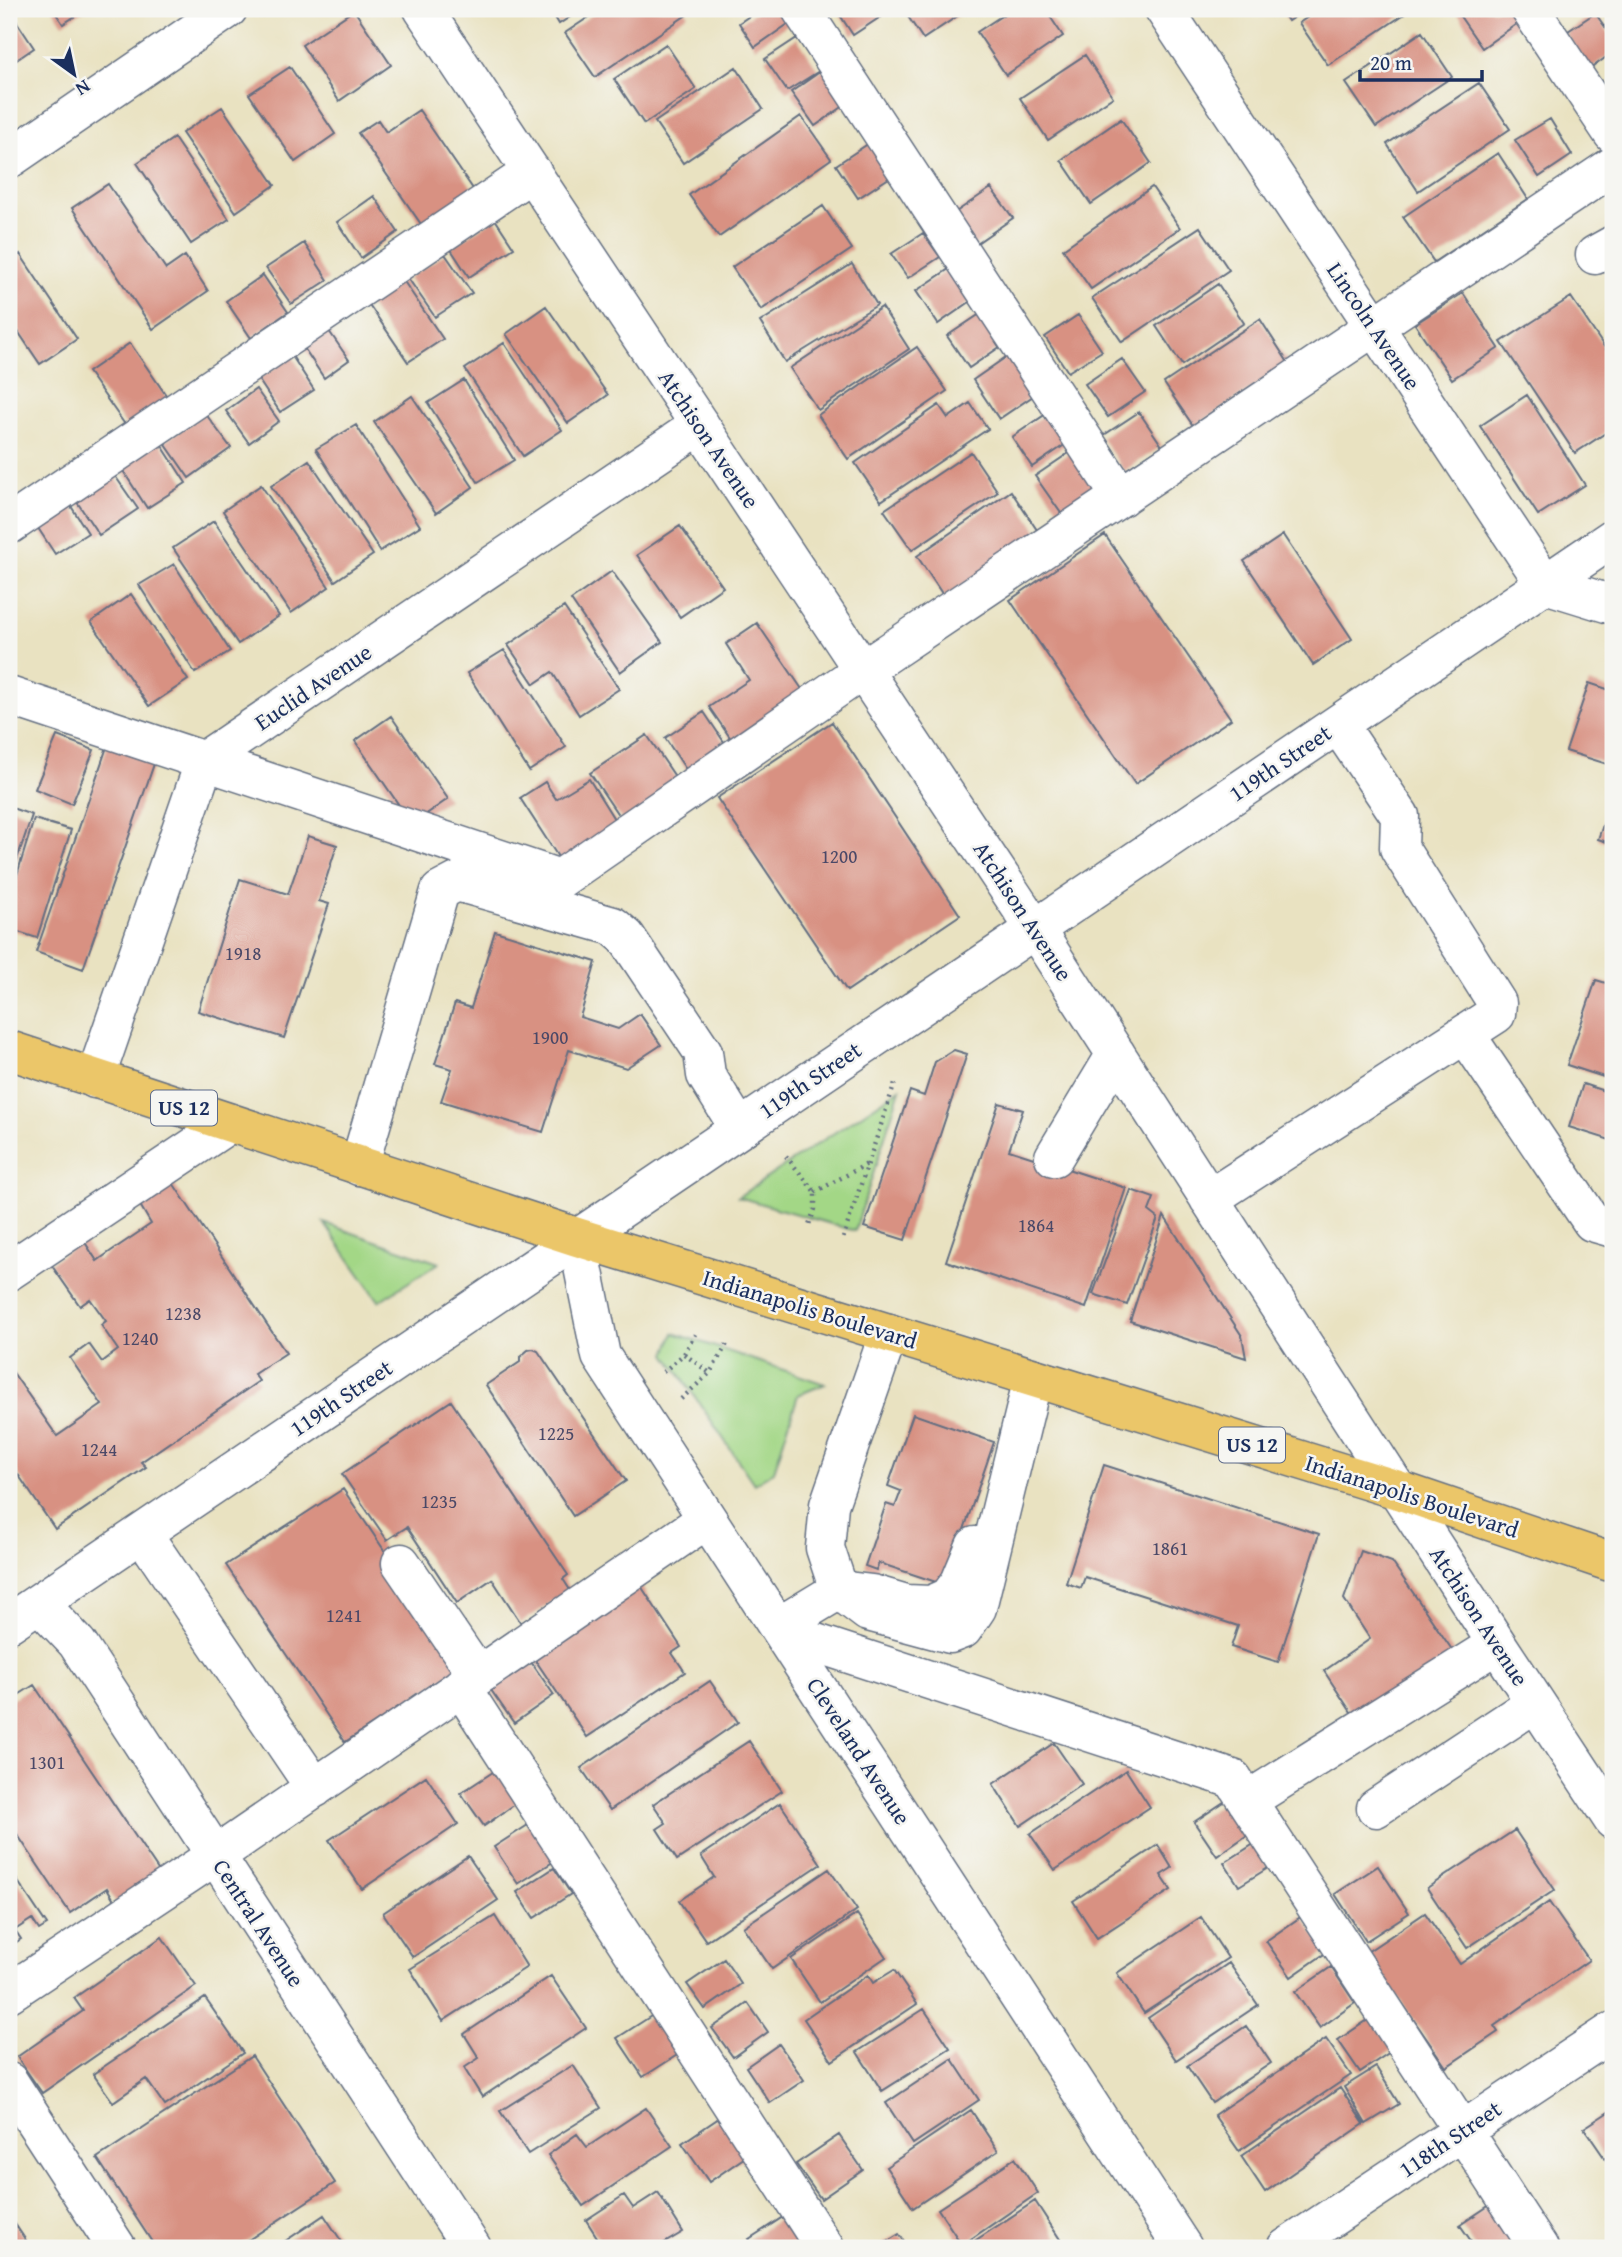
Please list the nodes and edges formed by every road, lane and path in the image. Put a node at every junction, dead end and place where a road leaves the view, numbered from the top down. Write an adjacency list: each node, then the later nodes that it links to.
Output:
1 (228, 9): 7 (street)
2 (423, 9): 9 (street, Atchison Avenue)
3 (801, 9): 12 (street)
4 (1164, 9): 10 (street, Lincoln Avenue)
5 (1530, 9): 6 (street)
6 (1613, 134)
7 (9, 159)
8 (1613, 166): 10 (street)
9 (532, 172): 11 (street, Atchison Avenue); 13 (street)
10 (1375, 327): 12 (street); 15 (street, Lincoln Avenue)
11 (700, 425): 17 (street, Atchison Avenue); 20 (street, Euclid Avenue)
12 (1121, 497): 17 (street)
13 (9, 525)
14 (1613, 538): 15 (street, 119th Street)
15 (1545, 584): 16 (street); 19 (street, 119th Street)
16 (1613, 605)
17 (863, 670): 20 (street); 21 (street, Atchison Avenue)
18 (9, 696): 20 (street)
19 (1338, 724): 21 (street, 119th Street); 22 (street)
20 (205, 760): 25 (street)
21 (1035, 929): 24 (street, Atchison Avenue); 28 (street, 119th Street)
22 (1466, 1035): 34 (street); 36 (street)
23 (9, 1050): 25 (main road, Indianapolis Boulevard / US 12)
24 (1116, 1054): 30 (street); 34 (street, Atchison Avenue)
25 (95, 1079): 27 (main road, Indianapolis Boulevard / US 12)
26 (895, 1083): 31 (path)
27 (230, 1123): 32 (main road, Indianapolis Boulevard / US 12); 39 (street)
28 (739, 1128): 32 (street); 37 (street, 119th Street)
29 (786, 1156): 33 (path)
30 (1055, 1157)
31 (868, 1164): 33 (path); 38 (path)
32 (359, 1166): 37 (main road, Indianapolis Boulevard / US 12)
33 (815, 1192): 35 (path)
34 (1209, 1199): 48 (street, Atchison Avenue)
35 (808, 1227)
36 (1613, 1228)
37 (577, 1237): 40 (main road, Indianapolis Boulevard / US 12); 49 (street, Cleveland Avenue); 50 (street, 119th Street)
38 (843, 1238)
39 (9, 1271)
40 (889, 1333): 46 (main road, Indianapolis Boulevard / US 12); 53 (street)
41 (695, 1334): 43 (path)
42 (727, 1344): 45 (path)
43 (684, 1354): 44 (path); 45 (path)
44 (663, 1372)
45 (710, 1373): 47 (path)
46 (1033, 1378): 48 (main road, Indianapolis Boulevard / US 12); 53 (street)
47 (681, 1399)
48 (1398, 1490): 52 (main road, Indianapolis Boulevard / US 12); 56 (street, Atchison Avenue)
49 (707, 1519): 55 (street, Cleveland Avenue); 57 (street)
50 (142, 1533): 54 (street, 119th Street); 59 (street)
51 (401, 1563): 57 (street)
52 (1613, 1563)
53 (839, 1590): 55 (street)
54 (24, 1613): 63 (street, Central Avenue)
55 (780, 1630): 60 (street); 71 (street, Cleveland Avenue)
56 (1497, 1644): 58 (street, Atchison Avenue); 60 (street)
57 (470, 1681): 59 (street); 70 (street)
58 (1535, 1703): 61 (street); 62 (street, Atchison Avenue)
59 (315, 1788): 63 (street)
60 (1247, 1801): 67 (street)
61 (1376, 1808)
62 (1613, 1820)
63 (215, 1856): 64 (street); 69 (street, Central Avenue)
64 (9, 1993)
65 (1613, 2031): 67 (street, 118th Street)
66 (9, 2082): 68 (street)
67 (1462, 2131): 72 (street, 118th Street); 73 (street)
68 (117, 2248)
69 (472, 2248)
70 (825, 2248)
71 (1183, 2248)
72 (1286, 2248)
73 (1539, 2248)

